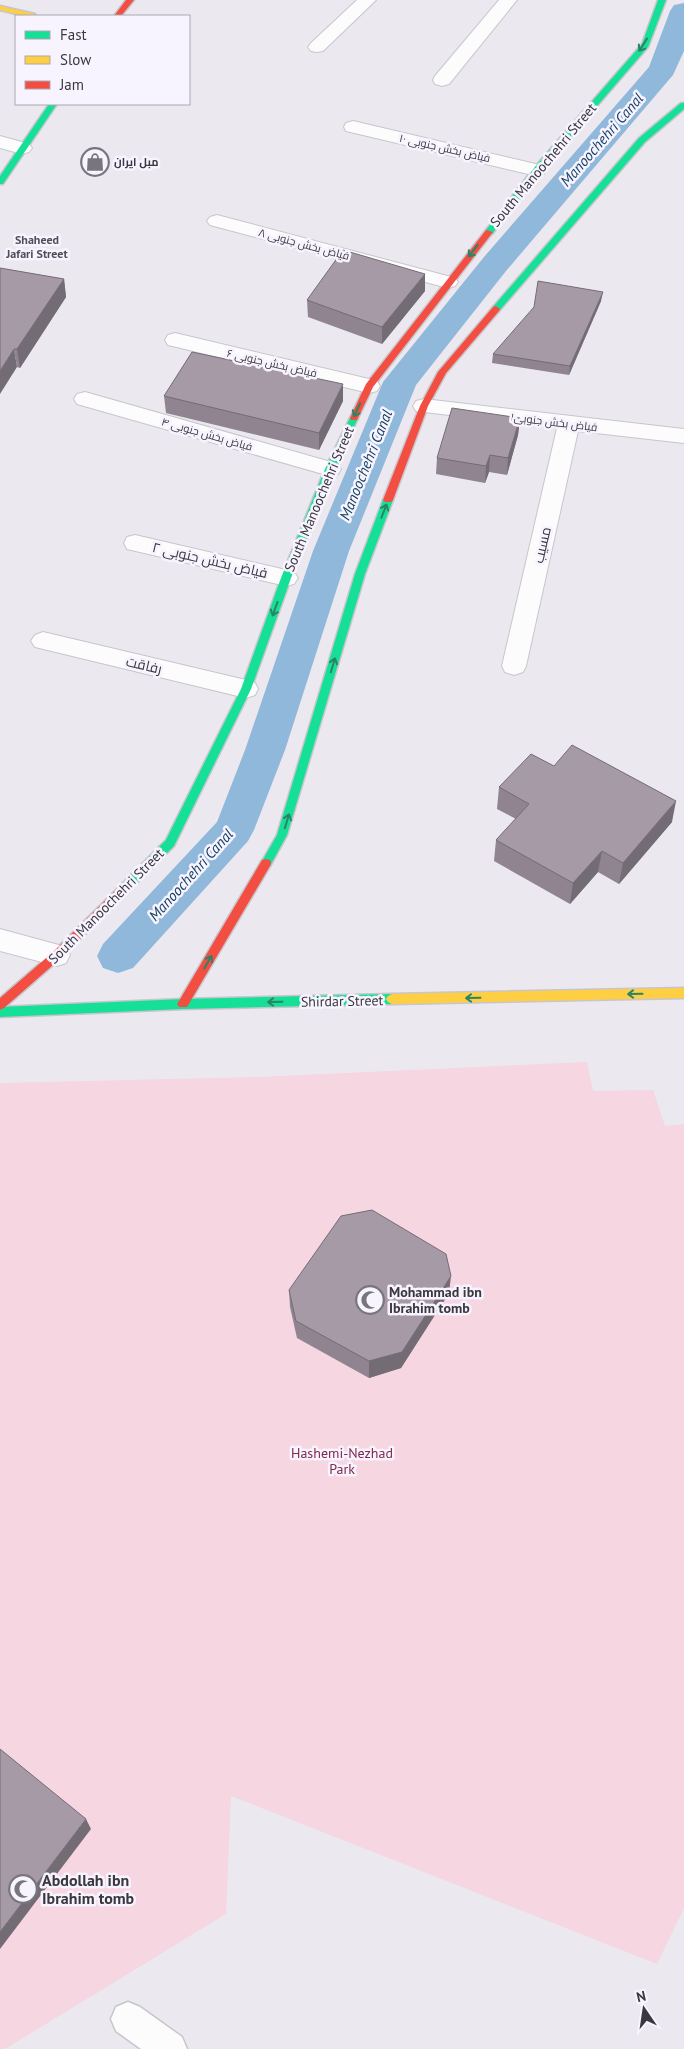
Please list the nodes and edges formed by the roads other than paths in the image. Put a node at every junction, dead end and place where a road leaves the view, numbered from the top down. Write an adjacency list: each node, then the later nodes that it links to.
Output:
1 (130, 0): 7 (street)
2 (368, 0): 8 (street)
3 (508, 0): 9 (street)
4 (662, 0): 15 (street, South Manoochehri Street, one-way to 15)
5 (0, 8): 6 (street)
6 (28, 15)
7 (118, 15)
8 (317, 47)
9 (442, 80)
10 (52, 105): 14 (street)
11 (684, 105): 22 (street)
12 (352, 127): 15 (street, فیاض بخش جنوبی ۱۰)
13 (0, 142): 14 (street)
14 (22, 148): 16 (street)
15 (537, 170): 18 (street, South Manoochehri Street, one-way to 18)
16 (0, 182)
17 (217, 221): 18 (street, فیاض بخش جنوبی ۸)
18 (448, 282): 20 (street, South Manoochehri Street)
19 (175, 340): 20 (street, فیاض بخش جنوبی ۶)
20 (369, 386): 25 (street, South Manoochehri Street, one-way to 25)
21 (85, 399): 25 (street, فیاض بخش جنوبی ۴)
22 (424, 406): 23 (street, فیاض بخش جنوبی۱); 34 (street, one-way to 22)
23 (569, 424): 24 (street, فیاض بخش جنوبی۱); 29 (street, مسیب)
24 (684, 436)
25 (330, 469): 27 (street, South Manoochehri Street)
26 (135, 543): 27 (street, فیاض بخش جنوبی ۲)
27 (286, 578): 30 (street, South Manoochehri Street, one-way to 30)
28 (43, 641): 30 (street, رفاقت)
29 (514, 666)
30 (246, 689): 32 (street, South Manoochehri Street)
31 (0, 940): 32 (street)
32 (56, 956): 35 (street, South Manoochehri Street)
33 (684, 993): 34 (street, Shirdar Street, one-way to 34)
34 (183, 1004): 36 (street, Shirdar Street)
35 (0, 1005)
36 (0, 1012)
37 (128, 2019): 38 (lane)
38 (170, 2049)

